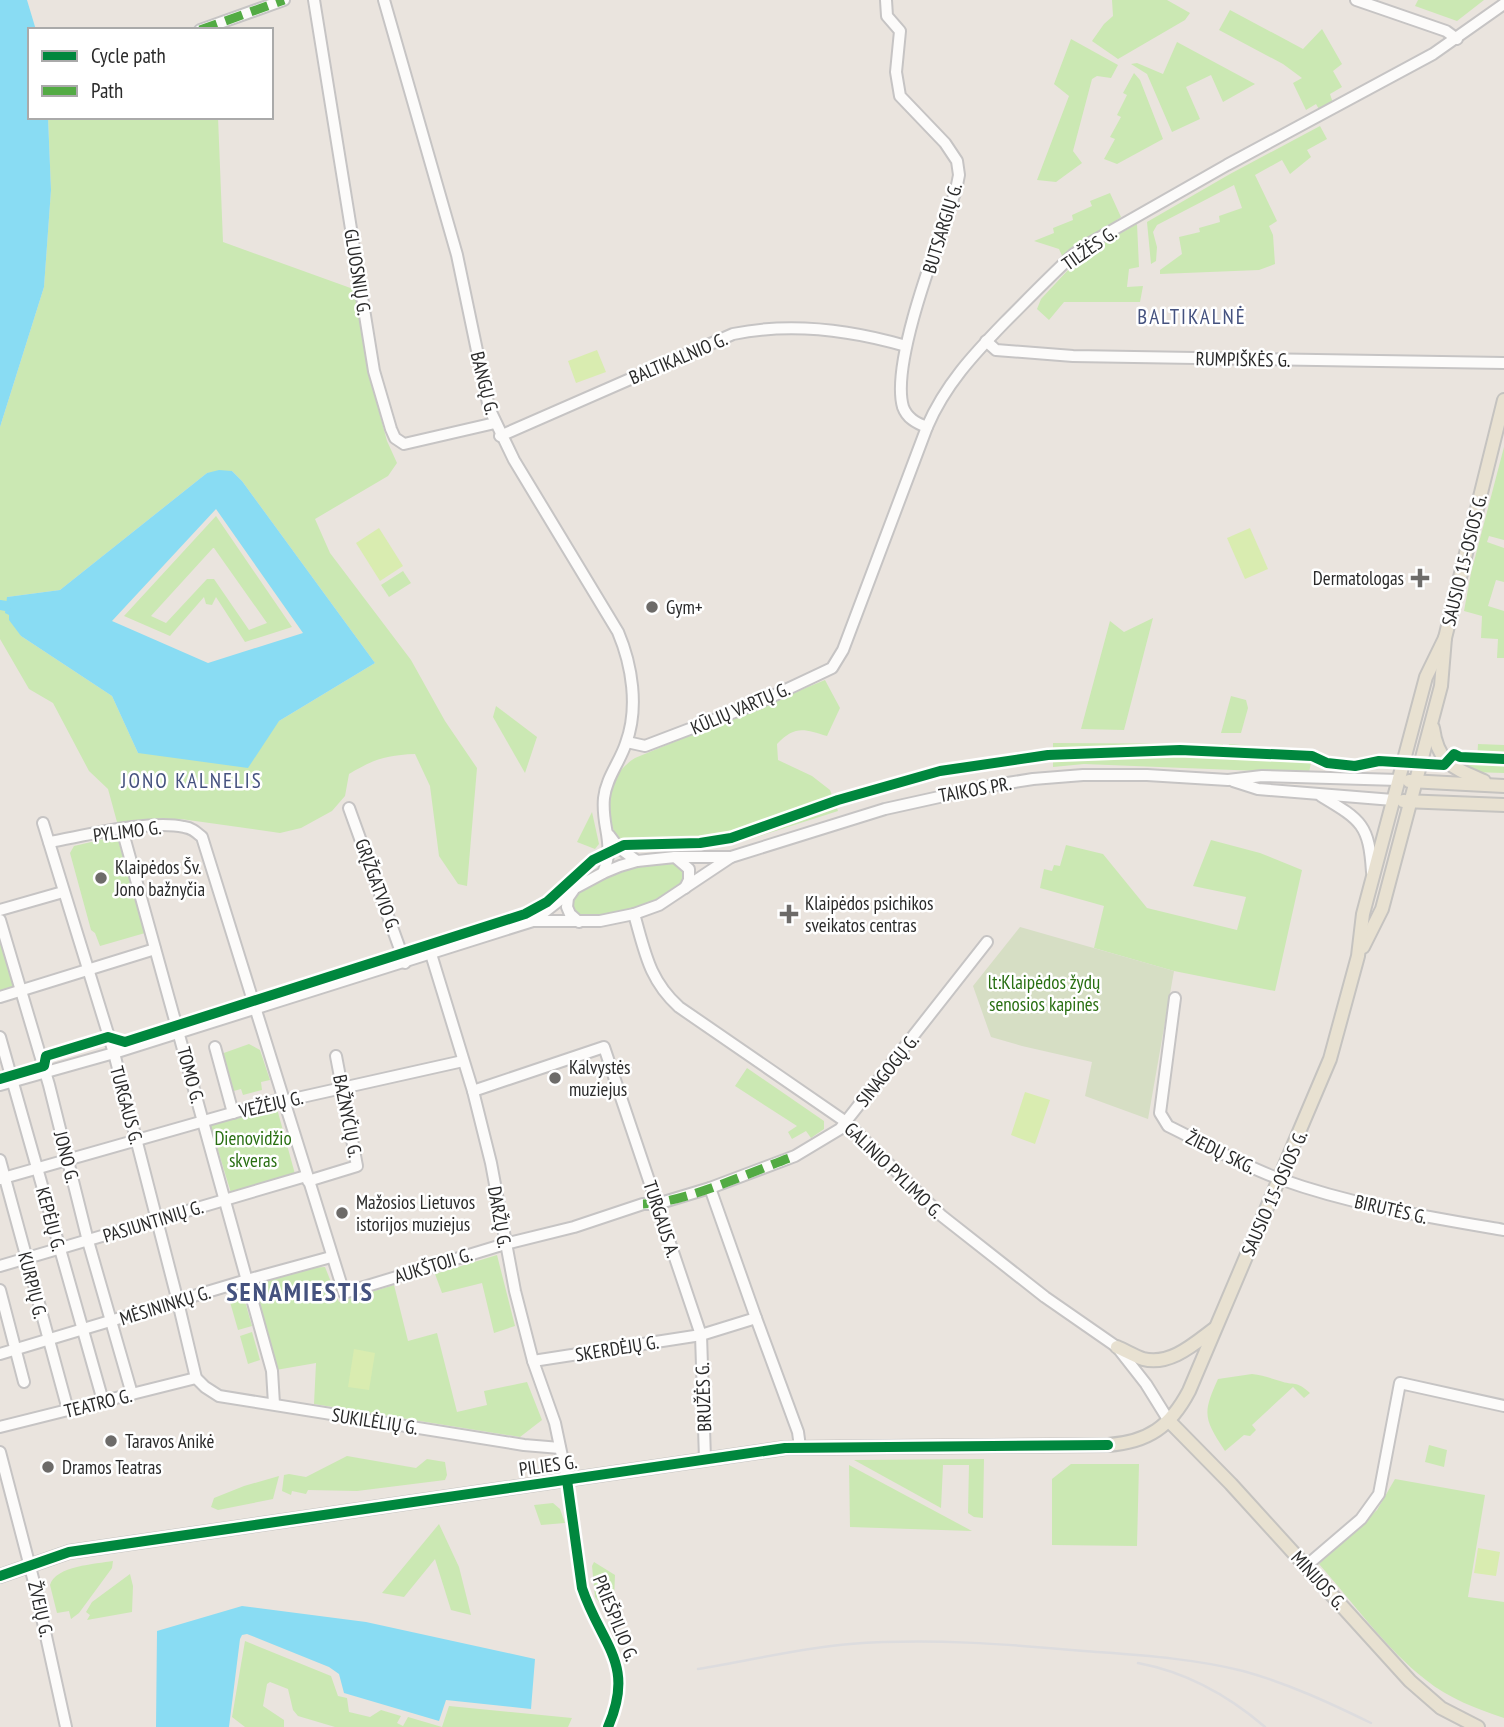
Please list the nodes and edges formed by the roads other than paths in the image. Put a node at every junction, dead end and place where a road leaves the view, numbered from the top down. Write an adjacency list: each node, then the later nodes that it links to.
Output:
1 (284, 0): 7 (street)
2 (314, 0): 13 (street, GLUOSNIŲ G.)
3 (384, 0): 13 (street, BANGŲ G.)
4 (886, 0): 10 (street, BUTSARGIŲ G.)
5 (1356, 0): 8 (street)
6 (1504, 4): 8 (street, TILŽĖS G.)
7 (206, 28)
8 (1457, 39): 9 (street, TILŽĖS G.)
9 (986, 341): 11 (street, RUMPIŠKĖS G.); 14 (street, TILŽĖS G.)
10 (906, 346): 14 (street, BUTSARGIŲ G.); 15 (street, BALTIKALNIO G.)
11 (1504, 363)
12 (1504, 400): 16 (main road, SAUSIO 15-OSIOS G.)
13 (495, 423): 15 (street, BANGŲ G.)
14 (927, 427): 17 (street, TILŽĖS G.)
15 (500, 436): 19 (street, BANGŲ G.)
16 (1445, 638): 18 (main road, SAUSIO 15-OSIOS G.); 21 (main road, SAUSIO 15-OSIOS G.)
17 (843, 650): 19 (street, KŪLIŲ VARTŲ G.)
18 (1432, 720): 22 (main road, SAUSIO 15-OSIOS G.); 23 (main road)
19 (627, 742): 31 (street)
20 (1228, 780): 21 (street, TAIKOS PR.); 24 (street, TAIKOS PR.); 34 (street, TAIKOS PR.)
21 (1399, 780): 22 (main road, TAIKOS PR.); 25 (main road, SAUSIO 15-OSIOS G.)
22 (1416, 782): 23 (main road, TAIKOS PR.); 26 (main road, SAUSIO 15-OSIOS G.)
23 (1499, 785)
24 (1319, 794): 25 (street, TAIKOS PR.); 37 (street)
25 (1393, 800): 26 (main road, TAIKOS PR.); 37 (main road, SAUSIO 15-OSIOS G.)
26 (1411, 801): 27 (main road, TAIKOS PR.); 49 (main road, SAUSIO 15-OSIOS G.)
27 (1504, 805)
28 (349, 808): 50 (street, GRĮŽGATVIO G.)
29 (43, 822): 32 (street, TURGAUS G.)
30 (122, 829): 32 (street, PYLIMO G.); 47 (street, TOMO G.); 55 (street, PYLIMO G.)
31 (607, 831): 35 (street); 36 (street)
32 (49, 842): 40 (street, TURGAUS G.)
33 (675, 857): 34 (street, TAIKOS PR.); 35 (street, TAIKOS PR.); 38 (street)
34 (731, 857): 38 (street, TAIKOS PR.)
35 (637, 861): 36 (street, TAIKOS PR.)
36 (603, 873): 39 (street, TAIKOS PR.)
37 (1373, 878): 49 (main road, SAUSIO 15-OSIOS G.)
38 (685, 887): 42 (street, TAIKOS PR.)
39 (575, 888): 44 (street, TAIKOS PR.); 45 (street)
40 (63, 892): 41 (street); 51 (street, TURGAUS G.)
41 (0, 910)
42 (634, 914): 45 (street, TAIKOS PR.); 70 (street, GALINIO PYLIMO G.)
43 (0, 920): 52 (street, JONO G.)
44 (533, 922): 45 (street, TAIKOS PR.); 48 (street)
45 (579, 922)
46 (987, 942): 70 (street, SINAGOGŲ G.)
47 (155, 948): 51 (street); 56 (street, TOMO G.)
48 (431, 954): 50 (street); 61 (street, DARŽŲ G.)
49 (1358, 957): 77 (main road, SAUSIO 15-OSIOS G.)
50 (405, 962): 55 (street)
51 (88, 970): 52 (street); 59 (street, TURGAUS G.)
52 (21, 991): 53 (street); 62 (street, JONO G.)
53 (0, 997)
54 (1175, 998): 77 (street, ŽIEDŲ SKG.)
55 (256, 1009): 56 (street); 67 (street)
56 (180, 1033): 59 (street); 69 (street, TOMO G.)
57 (0, 1037): 63 (street, KEPĖJŲ G.)
58 (215, 1047): 68 (street)
59 (114, 1054): 62 (street); 71 (street, TURGAUS G.)
60 (336, 1056): 65 (street, BAŽNYČIŲ G.)
61 (463, 1061): 65 (street, VEŽĖJŲ G.); 66 (street, DARŽŲ G.)
62 (46, 1072): 63 (street); 72 (street, JONO G.)
63 (13, 1082): 64 (street); 74 (street, KEPĖJŲ G.)
64 (0, 1085)
65 (343, 1087): 67 (street, VEŽĖJŲ G.); 75 (street, BAŽNYČIŲ G.)
66 (473, 1091): 80 (street, TURGAUS A.); 85 (street, DARŽŲ G.)
67 (284, 1101): 68 (street, VEŽĖJŲ G.); 75 (street)
68 (233, 1113): 69 (street, VEŽĖJŲ G.)
69 (204, 1121): 71 (street, VEŽĖJŲ G.); 79 (street, TOMO G.)
70 (846, 1122): 78 (street, SINAGOGŲ G.); 99 (street, GALINIO PYLIMO G.)
71 (136, 1140): 72 (street, VEŽĖJŲ G.); 82 (street, TURGAUS G.)
72 (68, 1159): 74 (street, VEŽĖJŲ G.); 84 (street, JONO G.)
73 (0, 1160): 76 (street, KURPIŲ G.)
74 (37, 1168): 76 (street, VEŽĖJŲ G.); 86 (street, KEPĖJŲ G.)
75 (307, 1178): 79 (street, PASIUNTINIŲ G.); 87 (street)
76 (2, 1179): 88 (street, KURPIŲ G.)
77 (1280, 1179): 83 (street, BIRUTĖS G.); 95 (main road, SAUSIO 15-OSIOS G.)
78 (710, 1188): 80 (street, SINAGOGŲ G.); 93 (street)
79 (225, 1200): 82 (street, PASIUNTINIŲ G.); 90 (street, TOMO G.)
80 (657, 1203): 81 (street, SINAGOGŲ G.); 97 (street, TURGAUS A.)
81 (643, 1204): 85 (street, AUKŠTOJI G.)
82 (157, 1220): 84 (street, PASIUNTINIŲ G.); 92 (street, TURGAUS G.)
83 (1504, 1230)
84 (88, 1241): 86 (street, PASIUNTINIŲ G.); 94 (street, JONO G.)
85 (505, 1244): 87 (street, AUKŠTOJI G.); 102 (street, DARŽŲ G.)
86 (59, 1250): 88 (street, PASIUNTINIŲ G.); 96 (street, KEPĖJŲ G.)
87 (331, 1257): 90 (street, MĖSININKŲ G.)
88 (27, 1259): 89 (street, PASIUNTINIŲ G.); 98 (street, KURPIŲ G.)
89 (0, 1266)
90 (247, 1280): 92 (street, MĖSININKŲ G.); 109 (street, TOMO G.)
91 (0, 1290): 100 (street)
92 (178, 1302): 94 (street, MĖSININKŲ G.); 103 (street, TURGAUS G.)
93 (757, 1318): 97 (street); 114 (street)
94 (111, 1321): 96 (street, MĖSININKŲ G.); 106 (street, JONO G.)
95 (1214, 1329): 99 (main road); 112 (main road, SAUSIO 15-OSIOS G.)
96 (82, 1330): 98 (street, MĖSININKŲ G.); 108 (street, KEPĖJŲ G.)
97 (701, 1335): 102 (street, SKERDĖJŲ G.); 117 (street, BRUŽĖS G.)
98 (47, 1340): 100 (street, MĖSININKŲ G.); 111 (street, KURPIŲ G.)
99 (1117, 1348): 112 (street, GALINIO PYLIMO G.)
100 (16, 1349): 101 (street, MĖSININKŲ G.); 104 (street)
101 (0, 1354)
102 (533, 1361): 115 (street, DARŽŲ G.)
103 (196, 1378): 105 (street); 106 (street, TEATRO G.)
104 (24, 1382)
105 (205, 1387): 107 (street); 109 (street, SUKILĖLIŲ G.)
106 (132, 1394): 108 (street, TEATRO G.)
107 (197, 1397)
108 (103, 1401): 111 (street, TEATRO G.)
109 (274, 1404): 115 (street, SUKILĖLIŲ G.)
110 (1504, 1406): 120 (street)
111 (68, 1410): 113 (street, TEATRO G.)
112 (1169, 1421): 114 (main road, PILIES G.); 120 (main road, MINIJOS G.)
113 (0, 1427)
114 (800, 1447): 117 (main road, PILIES G.)
115 (560, 1448): 118 (street, DARŽŲ G.)
116 (0, 1452): 119 (street, ŽVEJŲ G.)
117 (705, 1459): 118 (main road, PILIES G.)
118 (568, 1480): 119 (main road, PILIES G.); 123 (street, PRIEŠPILIO G.)
119 (30, 1564): 121 (main road, PILIES G.); 122 (street, ŽVEJŲ G.)
120 (1306, 1566): 124 (main road, MINIJOS G.)
121 (0, 1576)
122 (66, 1727)
123 (608, 1727)
124 (1478, 1727)

